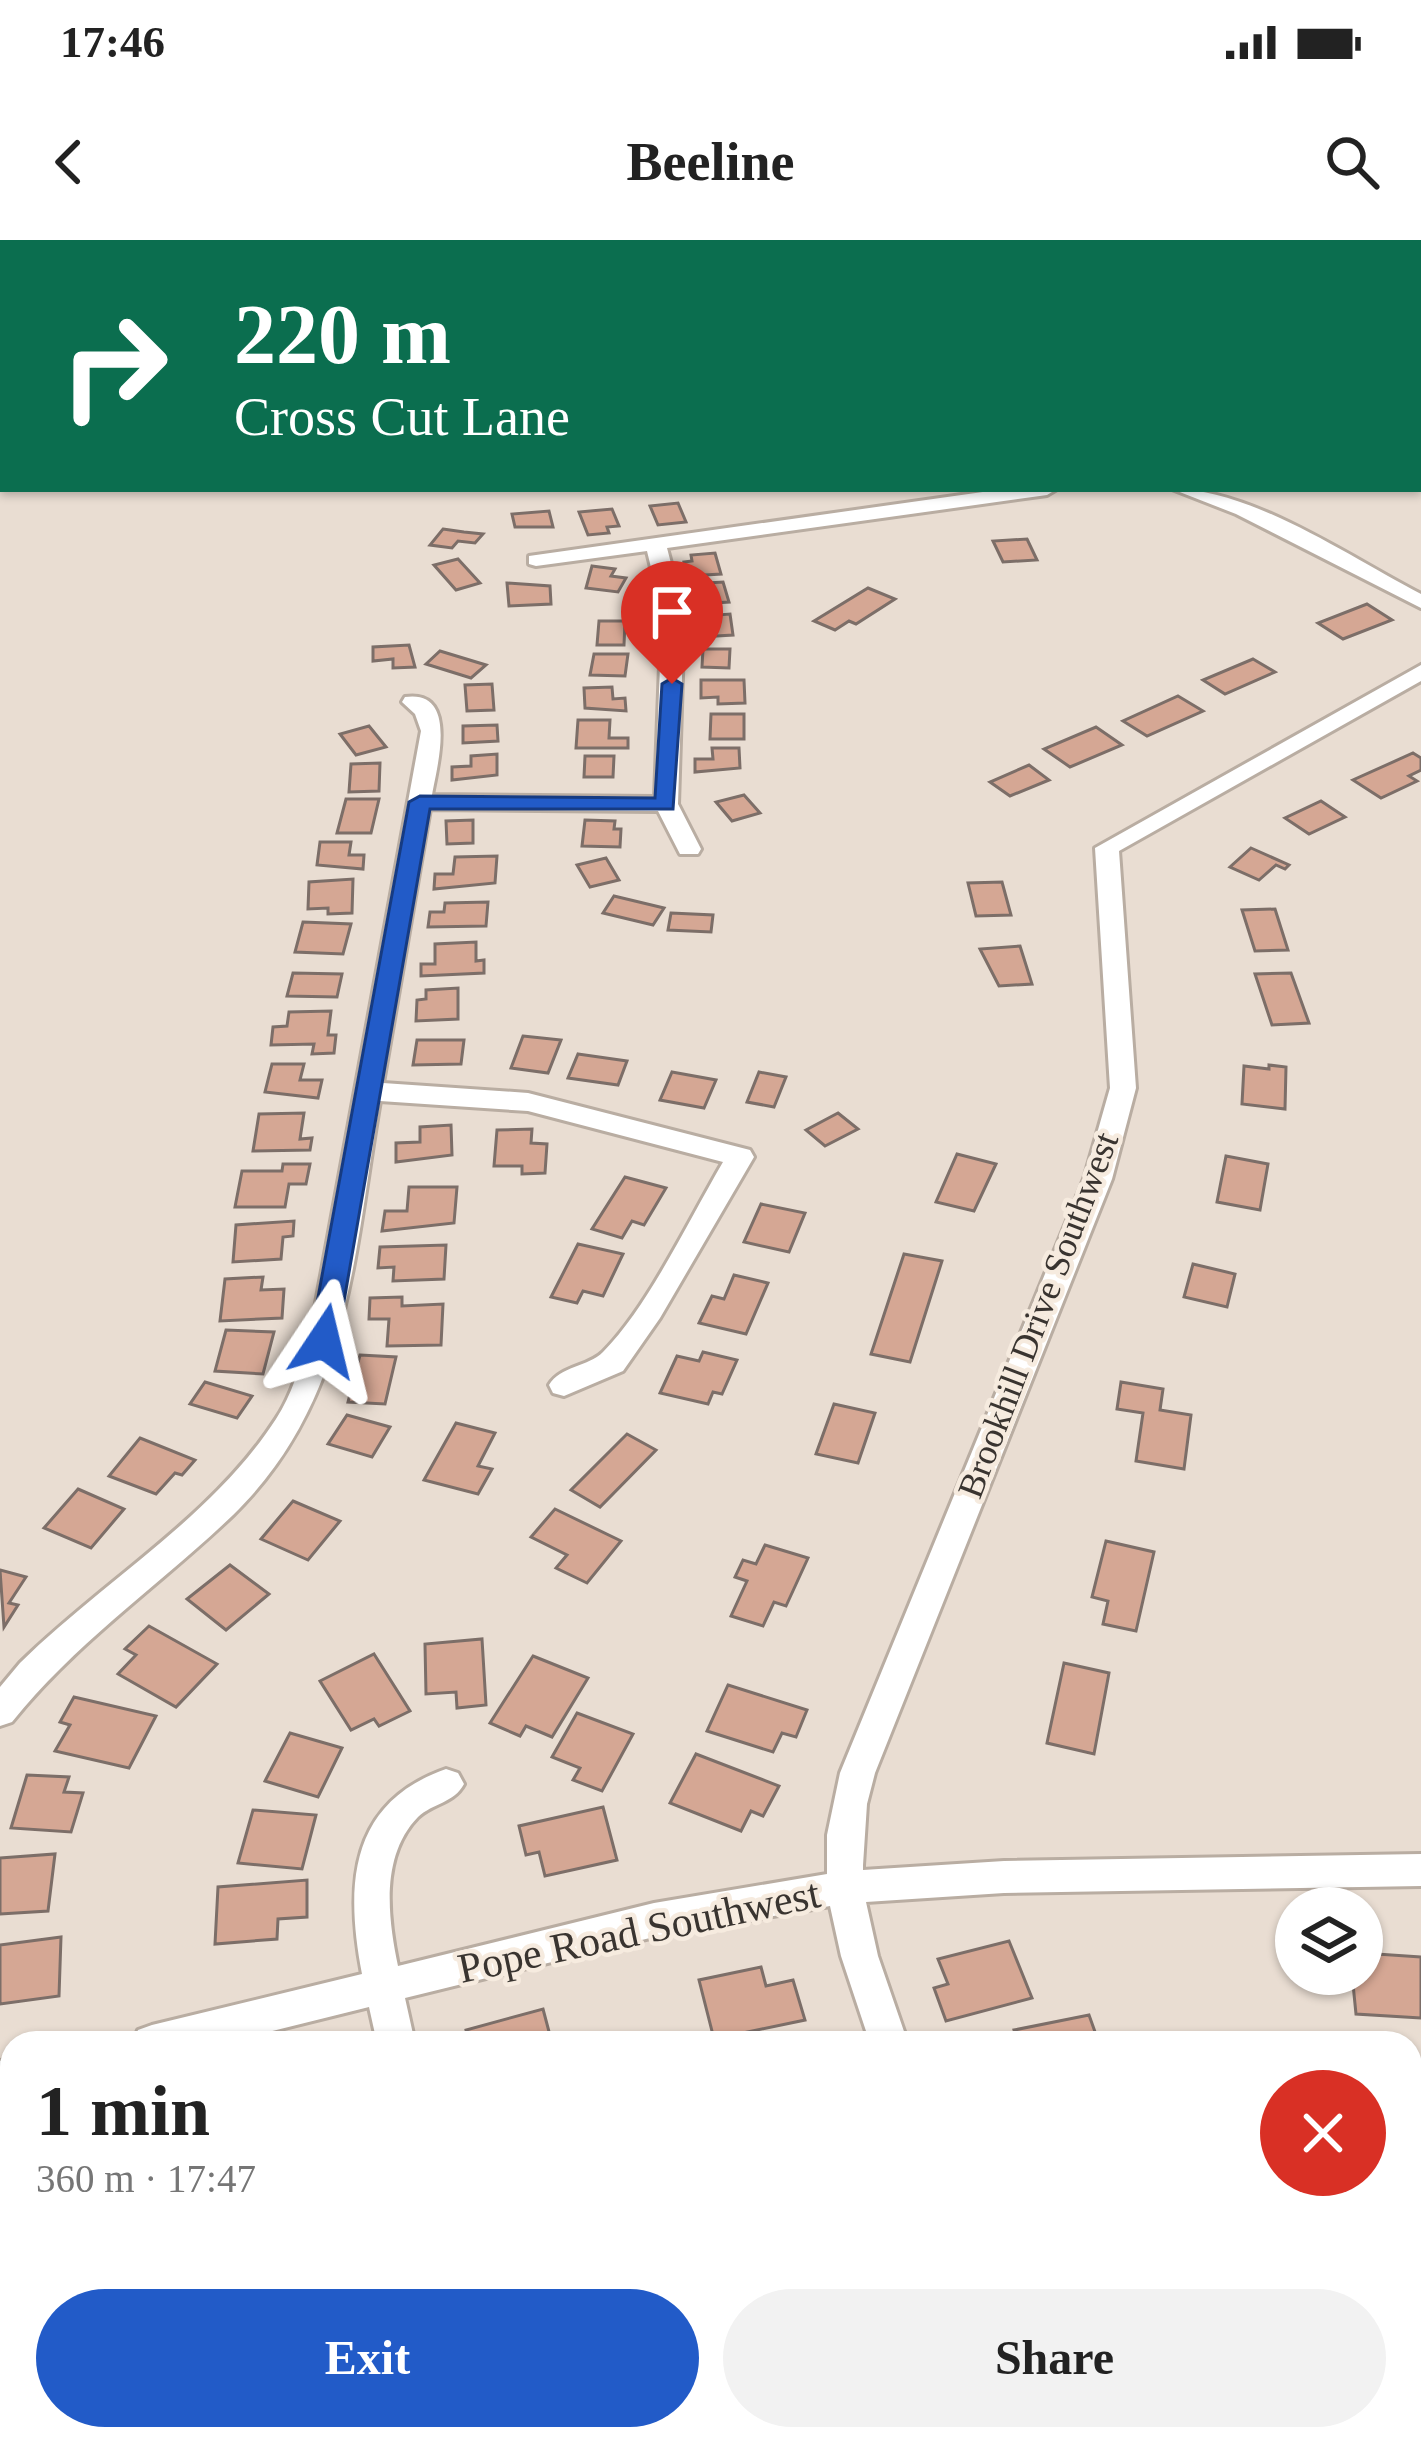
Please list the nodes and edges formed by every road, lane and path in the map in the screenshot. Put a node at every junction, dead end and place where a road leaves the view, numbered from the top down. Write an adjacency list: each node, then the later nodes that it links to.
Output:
1 (1026, 492): 3 (street)
2 (1191, 492): 5 (street)
3 (656, 546): 4 (street); 9 (street)
4 (536, 560)
5 (1421, 602)
6 (1421, 672): 16 (street, Brookhill Drive Southwest)
7 (413, 702): 8 (street)
8 (420, 802): 9 (street); 11 (street)
9 (666, 805): 10 (street)
10 (689, 849)
11 (368, 1090): 12 (street); 13 (street)
12 (564, 1385)
13 (0, 1712)
14 (446, 1784): 17 (street)
15 (1421, 1870): 16 (street, Pope Road Southwest)
16 (844, 1887): 17 (street, Pope Road Southwest); 20 (street, Brookhill Drive Southwest)
17 (385, 1987): 18 (street, Pope Road Southwest); 19 (street)
18 (202, 2031)
19 (393, 2031)
20 (884, 2031)

